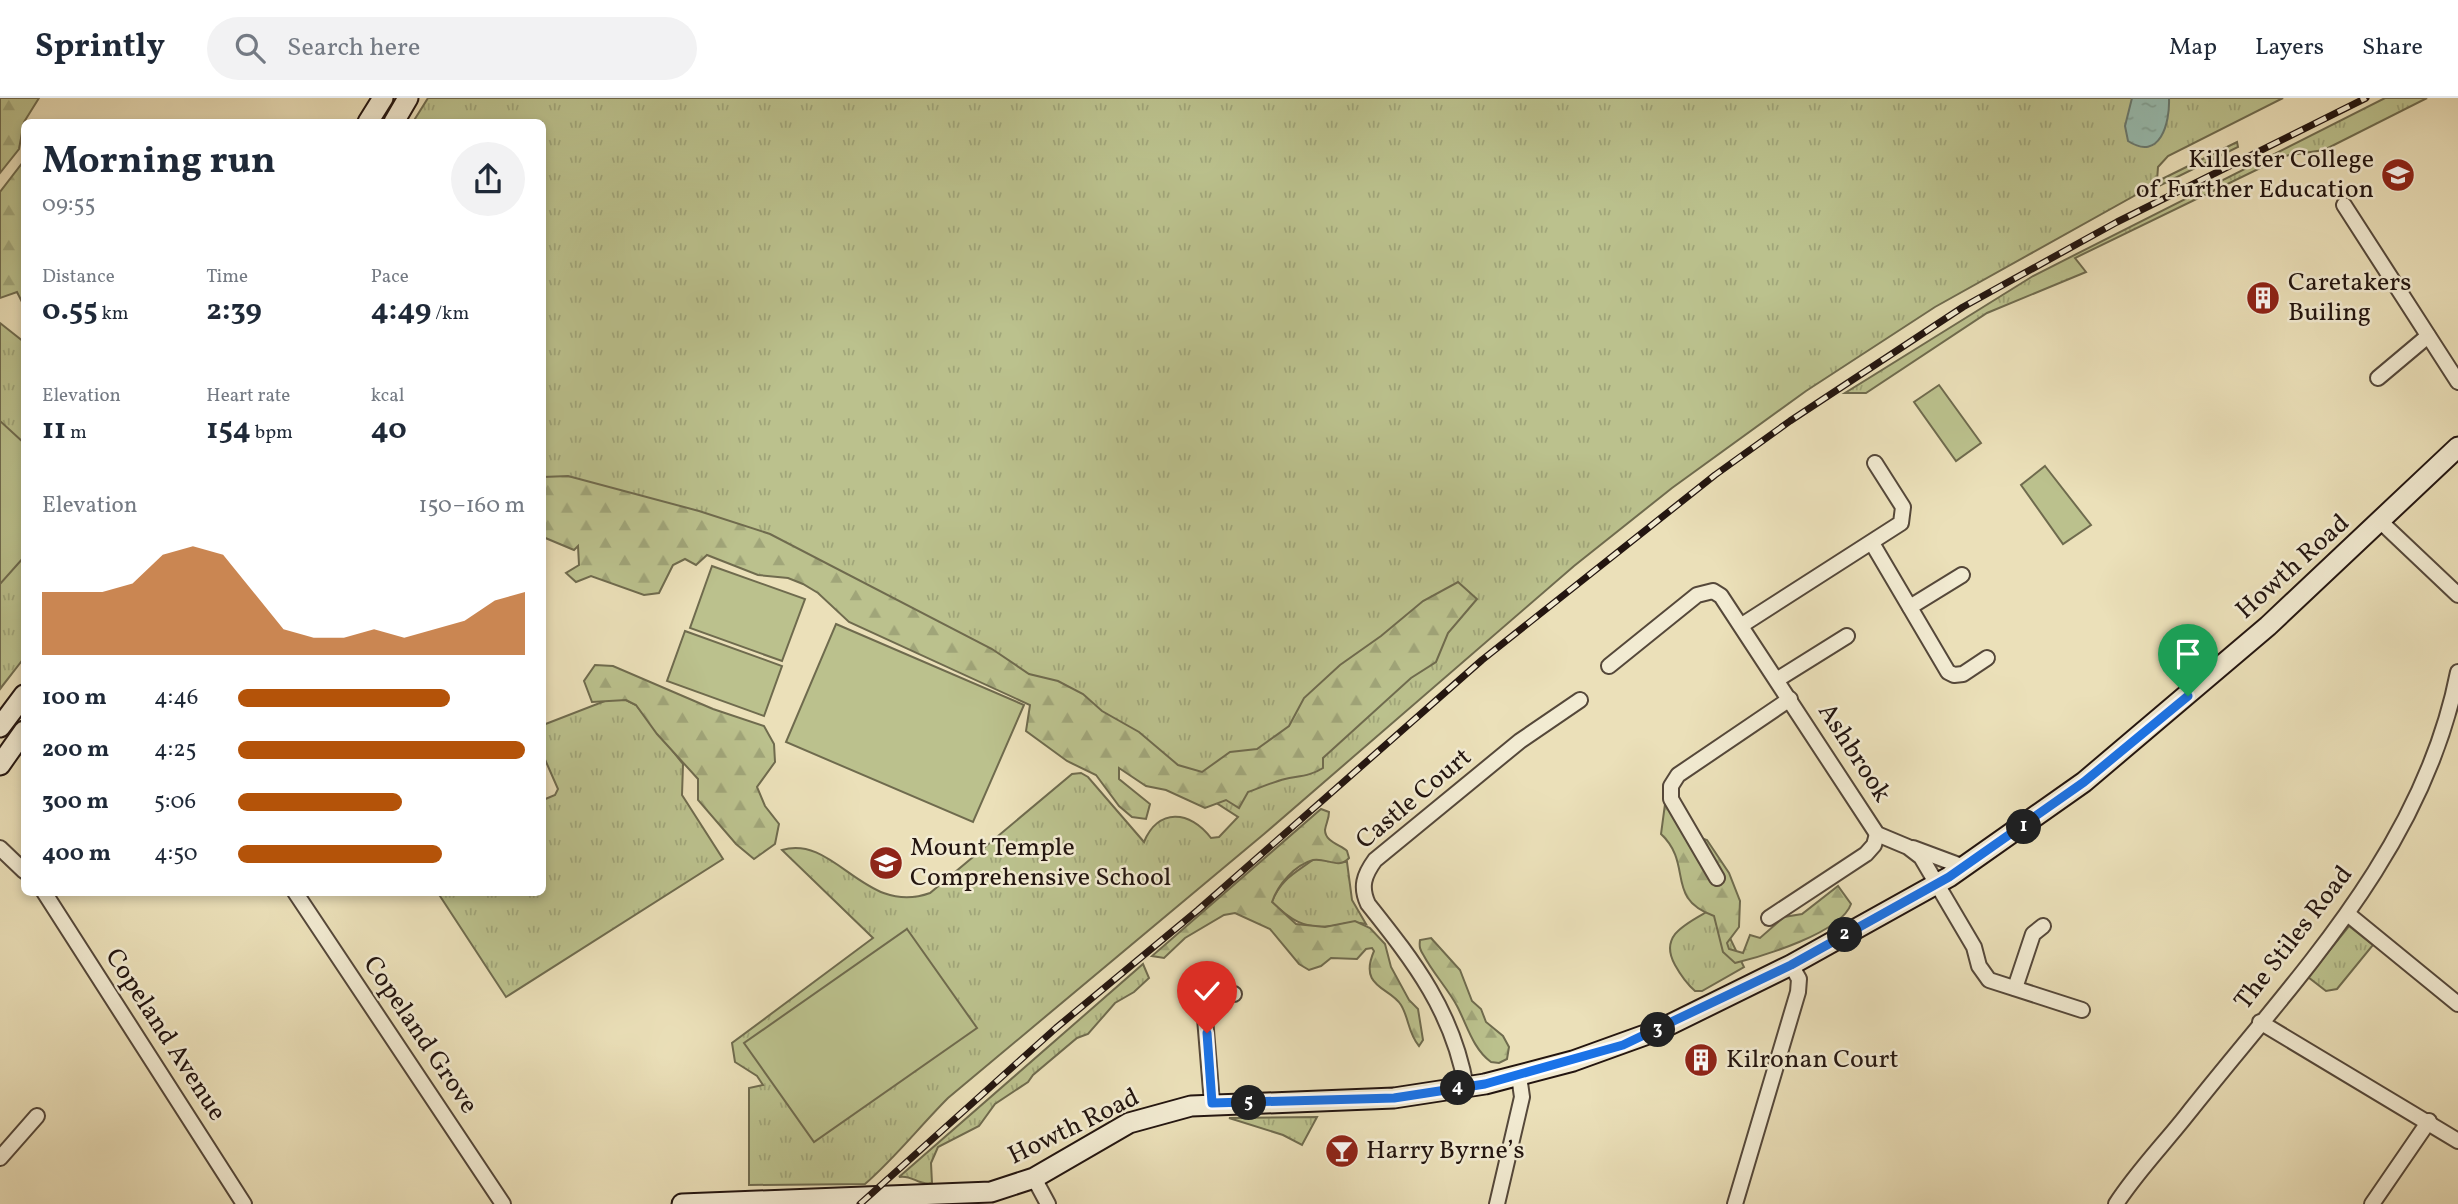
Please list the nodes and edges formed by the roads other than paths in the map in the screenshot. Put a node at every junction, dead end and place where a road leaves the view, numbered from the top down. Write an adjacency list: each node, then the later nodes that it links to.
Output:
1 (382, 99): 2 (main road); 3 (main road)
2 (401, 110)
3 (370, 119)
4 (2344, 205): 5 (street)
5 (2428, 335): 6 (street); 7 (street)
6 (2378, 378)
7 (2458, 382)
8 (2458, 447): 10 (main road, Howth Road)
9 (1875, 463): 11 (street)
10 (2381, 522): 13 (street); 30 (main road, Howth Road)
11 (1872, 543): 14 (street); 15 (street)
12 (1962, 575): 14 (street)
13 (2458, 595)
14 (1910, 607): 17 (street)
15 (1742, 625): 18 (street, Ashbrook); 20 (street, Ashbrook)
16 (1847, 636): 20 (street)
17 (1987, 658)
18 (1609, 666)
19 (2458, 672): 36 (street, The Stiles Road)
20 (1779, 680): 23 (street, Ashbrook)
21 (21, 699): 24 (main road)
22 (1580, 699): 46 (street, Castle Court)
23 (1790, 699): 27 (street, Ashbrook); 32 (street, Ashbrook)
24 (0, 727)
25 (21, 735): 26 (main road)
26 (0, 765)
27 (1877, 834): 28 (street, Ashbrook); 37 (street, Ashbrook)
28 (1908, 847): 30 (street, Ashbrook); 33 (street, Ashbrook)
29 (0, 848): 31 (street)
30 (1964, 867): 33 (main road, Howth Road)
31 (21, 869)
32 (1717, 878)
33 (1936, 884): 39 (main road, Howth Road); 40 (street, Ashbrook)
34 (47, 896): 53 (street, Copeland Avenue)
35 (298, 896): 54 (street, Copeland Grove)
36 (2349, 915): 42 (street); 44 (street, The Stiles Road)
37 (1769, 918)
38 (2043, 926): 40 (street)
39 (1791, 965): 45 (main road, Howth Road); 58 (street)
40 (2015, 988): 43 (street, Ashbrook)
41 (1234, 993): 47 (street)
42 (2458, 1004)
43 (2082, 1010)
44 (2260, 1023): 49 (street); 59 (street, The Stiles Road)
45 (1518, 1076): 46 (main road, Howth Road); 57 (street)
46 (1466, 1087): 47 (main road, Howth Road)
47 (1212, 1103): 52 (main road, Howth Road)
48 (37, 1116): 51 (street)
49 (2429, 1121): 50 (street); 60 (street)
50 (2458, 1141)
51 (1, 1154)
52 (1034, 1178): 55 (main road, Howth Road); 56 (street)
53 (244, 1204)
54 (503, 1204)
55 (682, 1204)
56 (1048, 1204)
57 (1497, 1204)
58 (1735, 1204)
59 (2116, 1204)
60 (2372, 1204)

